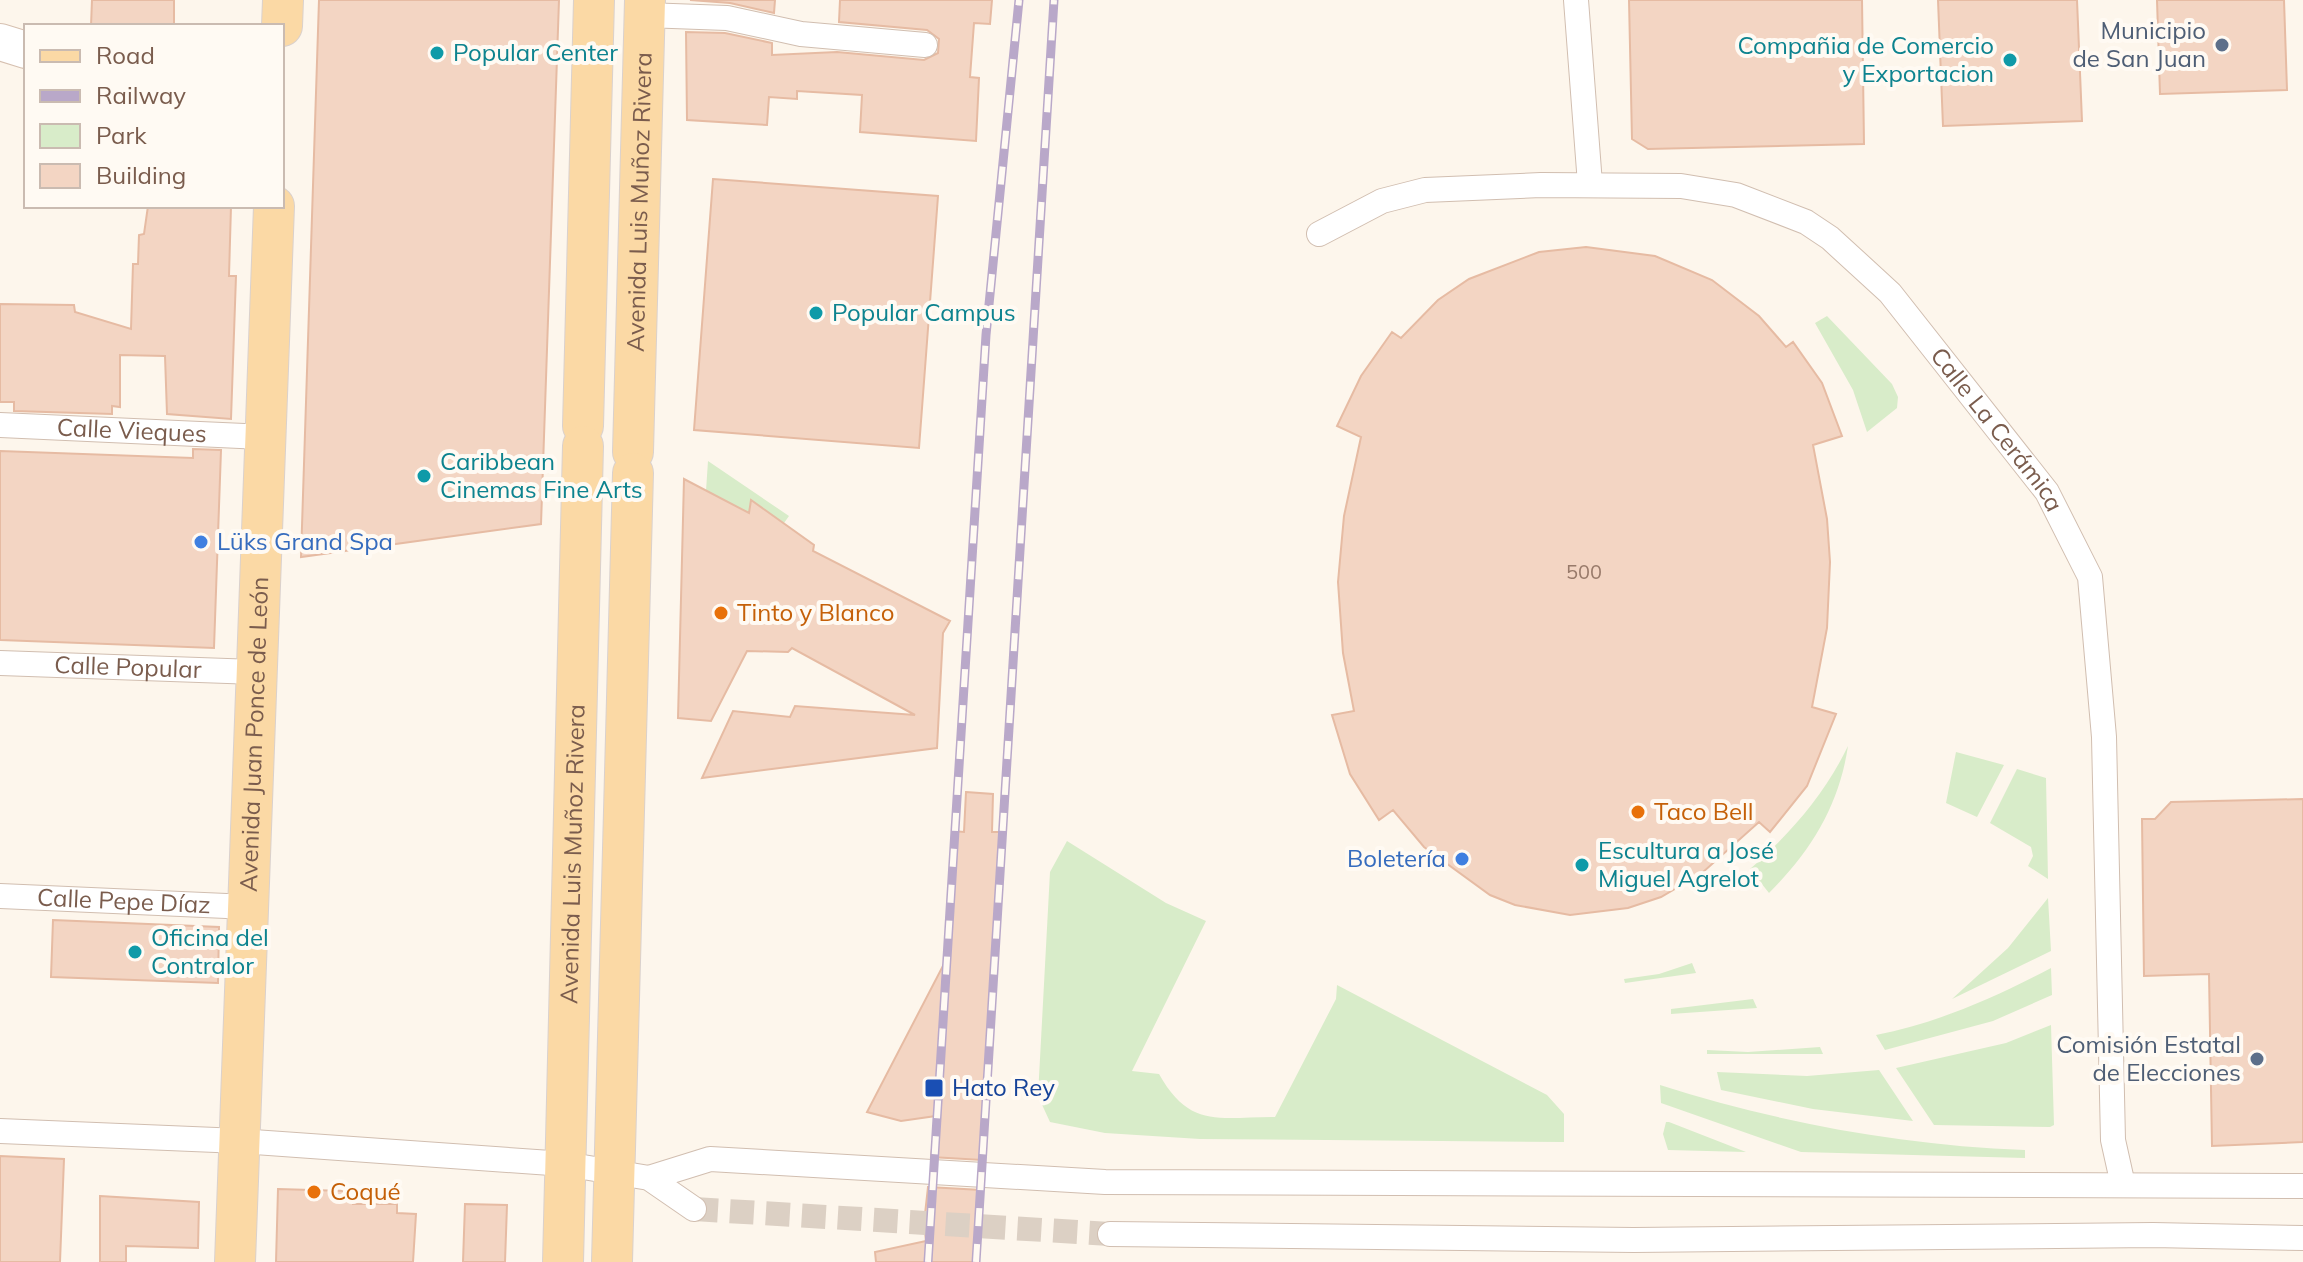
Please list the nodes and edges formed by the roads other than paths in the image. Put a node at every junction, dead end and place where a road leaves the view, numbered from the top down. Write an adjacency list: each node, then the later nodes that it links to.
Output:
1 (283, 0): 5 (main road)
2 (594, 0): 20 (main road, Avenida Luis Muñoz Rivera)
3 (1576, 0): 9 (street)
4 (645, 8): 7 (street); 21 (main road, Avenida Luis Muñoz Rivera)
5 (282, 24)
6 (0, 42): 8 (street)
7 (925, 45)
8 (24, 49)
9 (1590, 184): 11 (street, Calle La Cerámica); 22 (street, Calle La Cerámica)
10 (274, 208): 13 (main road, Avenida Juan Ponce de León)
11 (1319, 234)
12 (0, 425): 13 (street, Calle Vieques)
13 (264, 437): 15 (main road, Avenida Juan Ponce de León)
14 (0, 663): 15 (street, Calle Popular)
15 (256, 672): 17 (main road, Avenida Juan Ponce de León)
16 (0, 896): 17 (street, Calle Pepe Díaz)
17 (249, 907): 19 (main road, Avenida Juan Ponce de León)
18 (0, 1131): 19 (street)
19 (240, 1141): 20 (street); 27 (main road, Avenida Juan Ponce de León)
20 (565, 1164): 21 (street); 28 (main road, Avenida Luis Muñoz Rivera)
21 (632, 1174): 22 (street); 24 (street); 29 (main road, Avenida Luis Muñoz Rivera)
22 (2123, 1185): 23 (street)
23 (2303, 1186)
24 (694, 1209)
25 (1110, 1234): 26 (street)
26 (2303, 1238)
27 (235, 1262)
28 (563, 1262)
29 (612, 1262)

